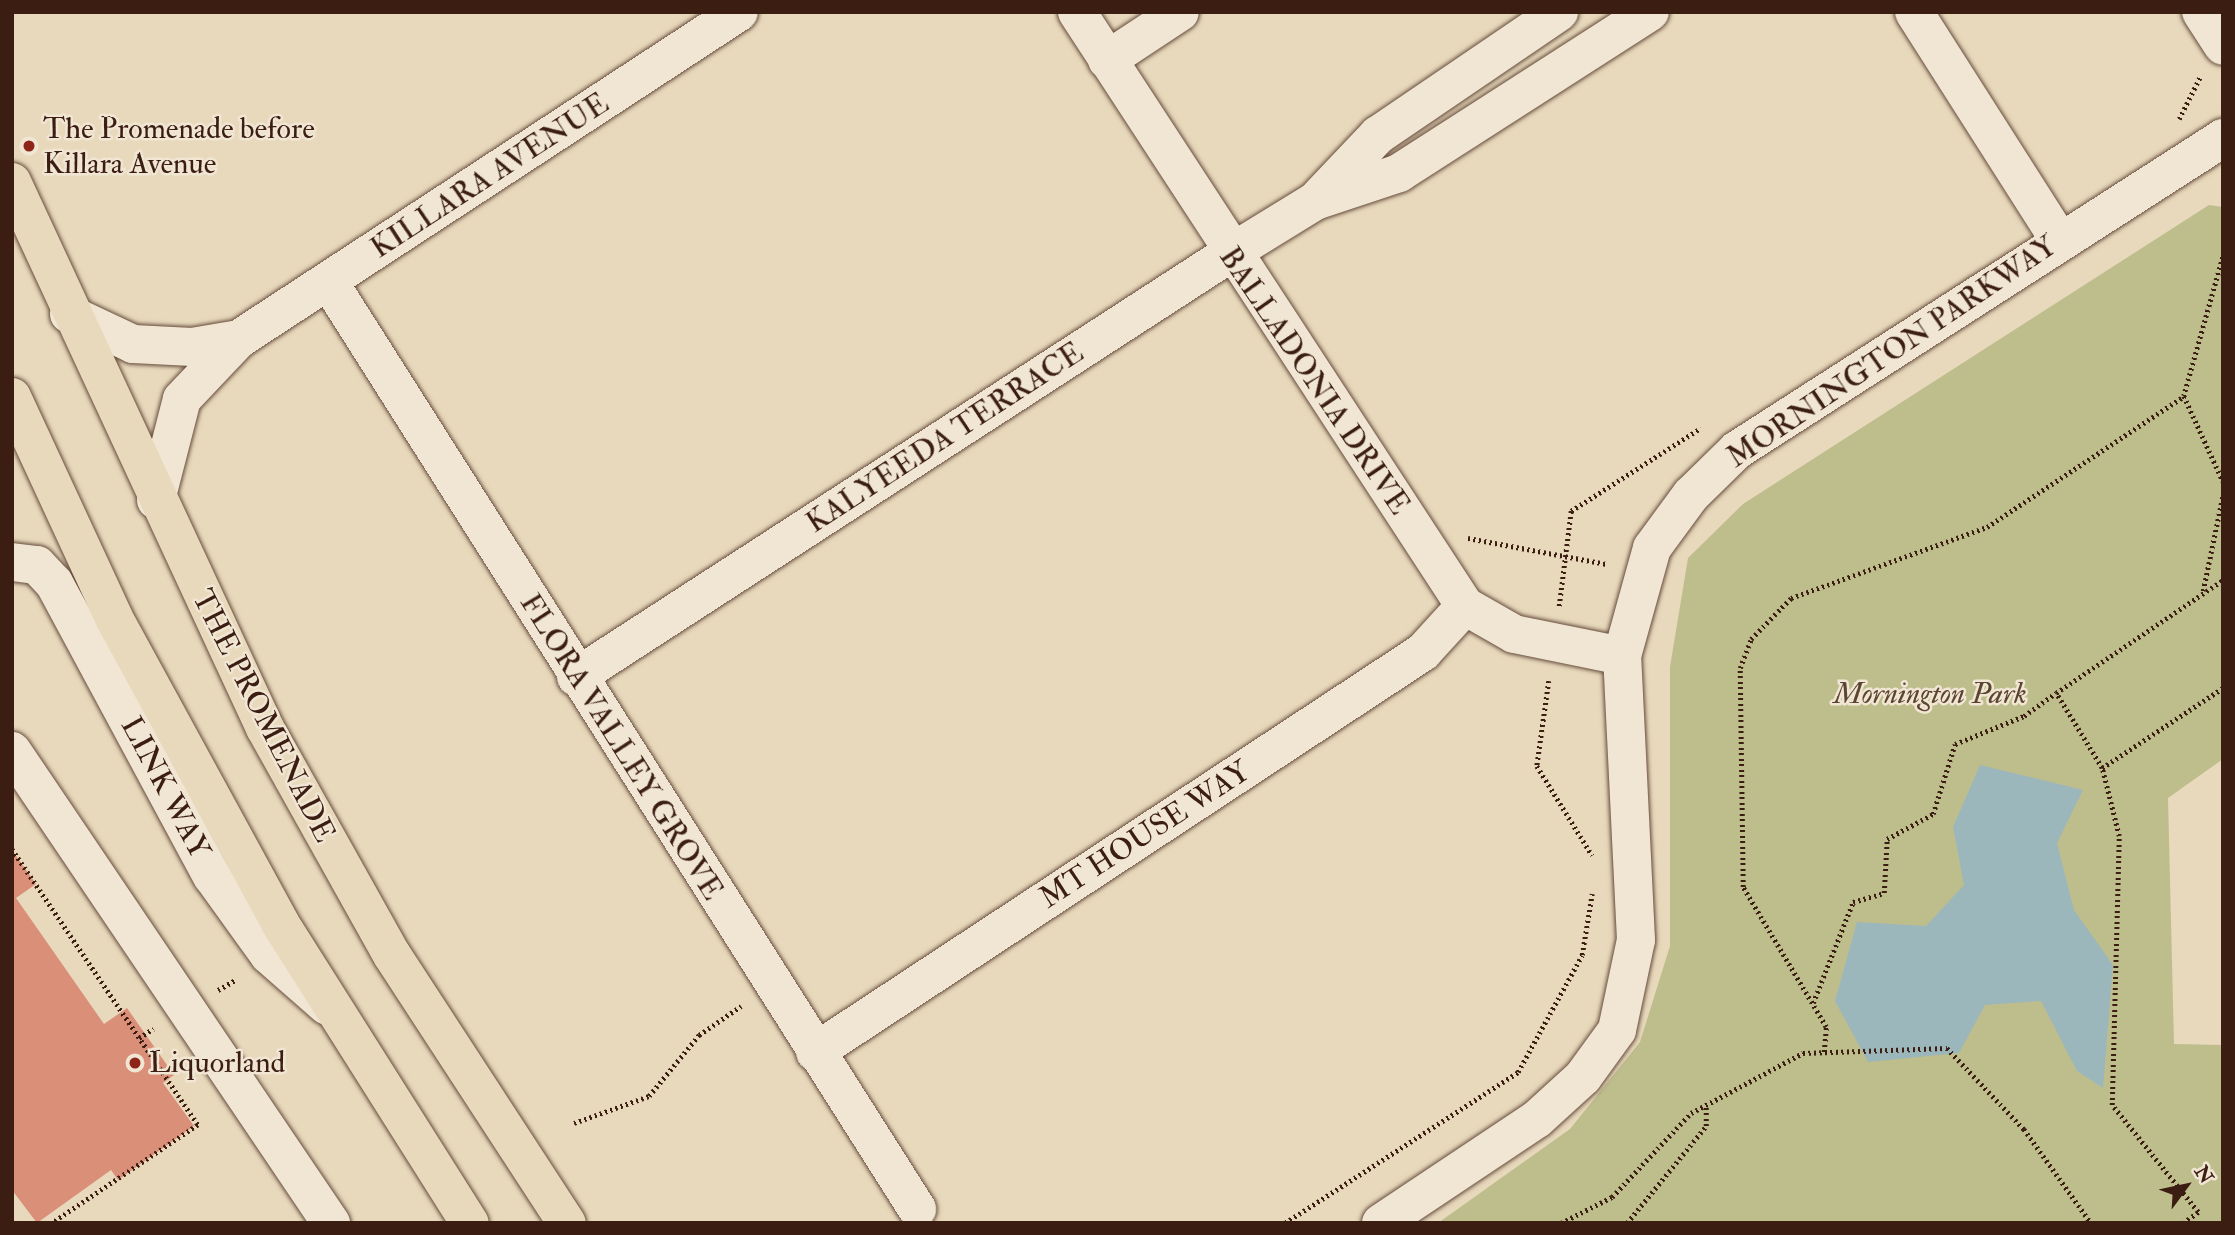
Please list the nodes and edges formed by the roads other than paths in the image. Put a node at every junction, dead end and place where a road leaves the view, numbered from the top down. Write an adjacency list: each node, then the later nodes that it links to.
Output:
1 (739, 12): 15 (street, KILLARA AVENUE)
2 (1077, 12): 9 (street, BALLADONIA DRIVE)
3 (1180, 12): 9 (street)
4 (1559, 12): 12 (street, KALYEEDA TERRACE)
5 (1650, 12): 12 (street, KALYEEDA TERRACE)
6 (1914, 12): 13 (street)
7 (2201, 12): 8 (street)
8 (2208, 55)
9 (1107, 60): 14 (street, BALLADONIA DRIVE)
10 (2223, 138): 13 (street, MORNINGTON PARKWAY)
11 (12, 182): 16 (main road, THE PROMENADE)
12 (1315, 201): 14 (street, KALYEEDA TERRACE)
13 (2059, 240): 22 (street, MORNINGTON PARKWAY)
14 (1229, 254): 21 (street, BALLADONIA DRIVE); 23 (street, KALYEEDA TERRACE)
15 (329, 282): 17 (street, KILLARA AVENUE); 23 (street, FLORA VALLEY GROVE)
16 (69, 314): 17 (street, KILLARA AVENUE); 19 (main road, THE PROMENADE)
17 (239, 339): 19 (street, KILLARA AVENUE)
18 (12, 397): 25 (main road)
19 (156, 500): 31 (main road, THE PROMENADE)
20 (12, 562): 25 (street, LINK WAY)
21 (1465, 606): 22 (street, BALLADONIA DRIVE); 26 (street, MT HOUSE WAY)
22 (1622, 656): 28 (street, MORNINGTON PARKWAY)
23 (576, 677): 26 (street, FLORA VALLEY GROVE)
24 (12, 751): 29 (street)
25 (334, 1012): 30 (main road)
26 (815, 1052): 27 (street, FLORA VALLEY GROVE)
27 (917, 1209)
28 (1391, 1220)
29 (331, 1223)
30 (470, 1223)
31 (567, 1223)

